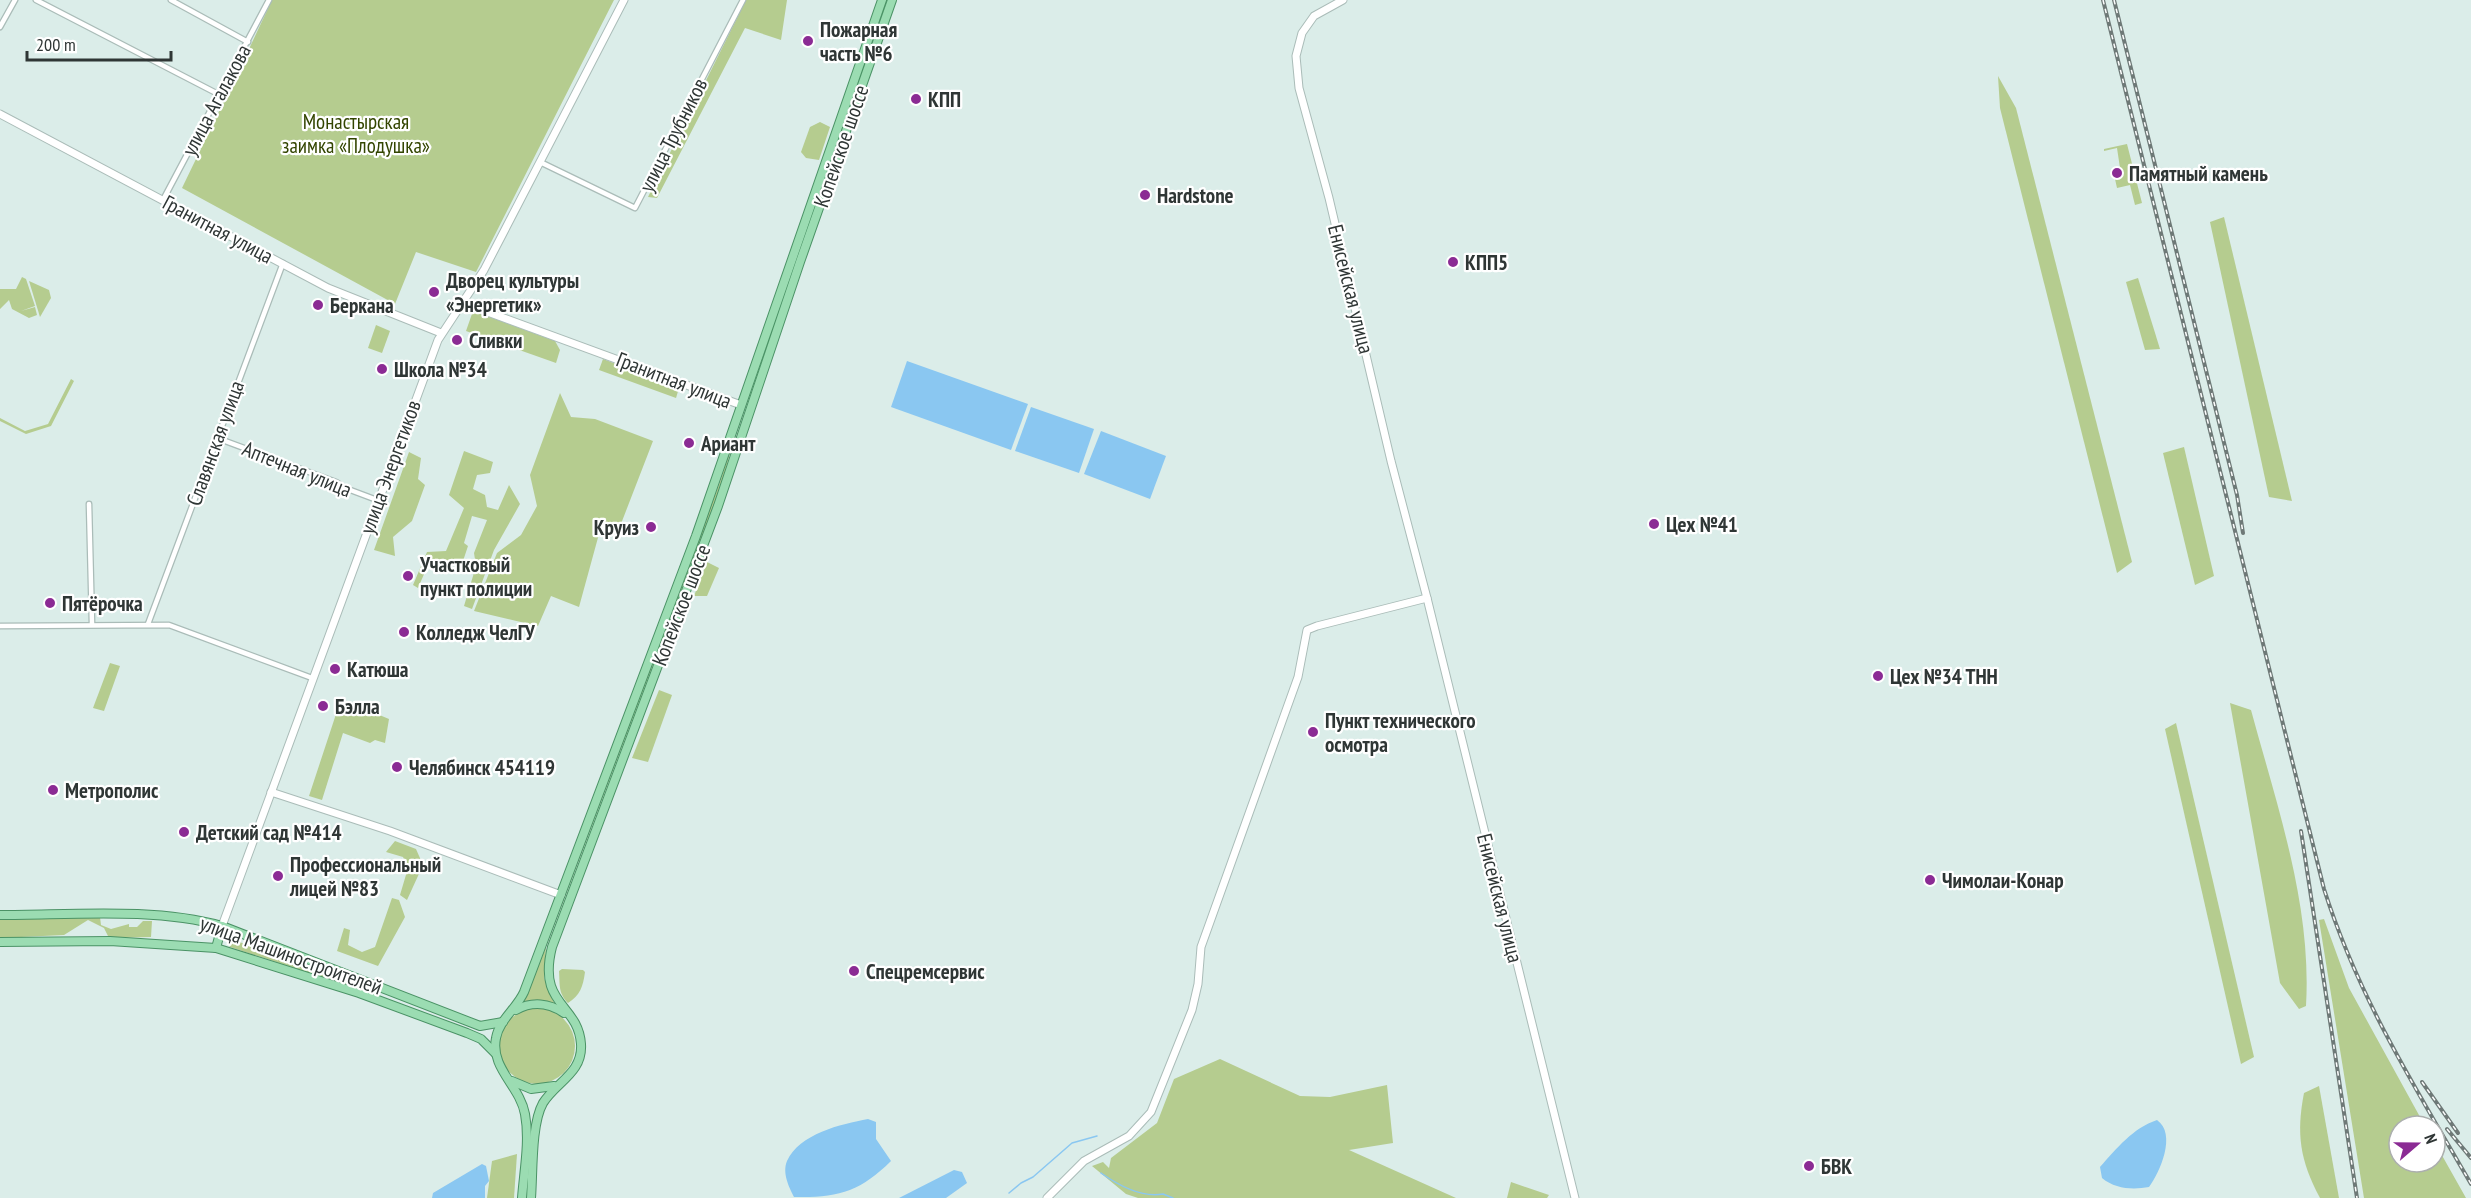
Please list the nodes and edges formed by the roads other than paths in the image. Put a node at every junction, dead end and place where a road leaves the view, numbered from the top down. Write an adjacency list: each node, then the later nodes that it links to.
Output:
1 (15, 0): 10 (street)
2 (36, 0): 14 (street)
3 (171, 0): 11 (street)
4 (269, 0): 11 (street, улица Агалакова)
5 (624, 0): 18 (street, улица Энергетиков)
6 (743, 0): 18 (street, улица Трубников)
7 (882, 0): 12 (main road, Копейское шоссе)
8 (892, 0): 13 (main road, Копейское шоссе)
9 (1343, 0): 28 (street, Енисейская улица)
10 (0, 27)
11 (248, 42): 14 (street, улица Агалакова)
12 (856, 75): 13 (main road); 15 (main road, Копейское шоссе)
13 (865, 79): 16 (main road, Копейское шоссе)
14 (220, 95): 19 (street, улица Агалакова)
15 (844, 107): 16 (main road); 23 (main road, Копейское шоссе)
16 (854, 110): 24 (main road, Копейское шоссе)
17 (0, 114): 19 (street, Гранитная улица)
18 (540, 162): 21 (street, улица Энергетиков)
19 (163, 200): 20 (street, Гранитная улица)
20 (284, 263): 22 (street, Гранитная улица); 25 (street, Славянская улица)
21 (463, 303): 22 (street, улица Энергетиков); 23 (street, Гранитная улица)
22 (441, 333): 26 (street, улица Энергетиков)
23 (741, 405): 24 (main road, Гранитная улица); 34 (main road, Копейское шоссе)
24 (750, 409): 42 (main road, Копейское шоссе)
25 (217, 438): 26 (street, Аптечная улица); 30 (street, Славянская улица)
26 (377, 500): 32 (street, улица Энергетиков)
27 (89, 504): 29 (street)
28 (1427, 597): 49 (street); 50 (street, Енисейская улица)
29 (92, 624): 30 (street); 31 (street)
30 (148, 624): 32 (street)
31 (0, 626)
32 (312, 678): 33 (street, улица Энергетиков)
33 (271, 792): 34 (street); 36 (street, улица Энергетиков)
34 (561, 895): 41 (main road, Копейское шоссе)
35 (0, 915): 36 (main road, улица Машиностроителей)
36 (222, 926): 38 (main road); 39 (main road, улица Машиностроителей)
37 (0, 942): 38 (main road, улица Машиностроителей)
38 (216, 948): 40 (main road, улица Машиностроителей)
39 (364, 981): 40 (main road); 43 (main road, улица Машиностроителей)
40 (359, 993): 44 (main road, улица Машиностроителей)
41 (514, 1011): 42 (main road); 43 (main road, Копейское шоссе)
42 (571, 1020): 46 (main road, Копейское шоссе)
43 (503, 1022): 44 (main road, Копейское шоссе)
44 (495, 1053): 45 (main road)
45 (508, 1078): 46 (main road); 47 (main road)
46 (556, 1086): 48 (main road, Копейское шоссе)
47 (522, 1198)
48 (531, 1198)
49 (1047, 1198)
50 (1575, 1198)

